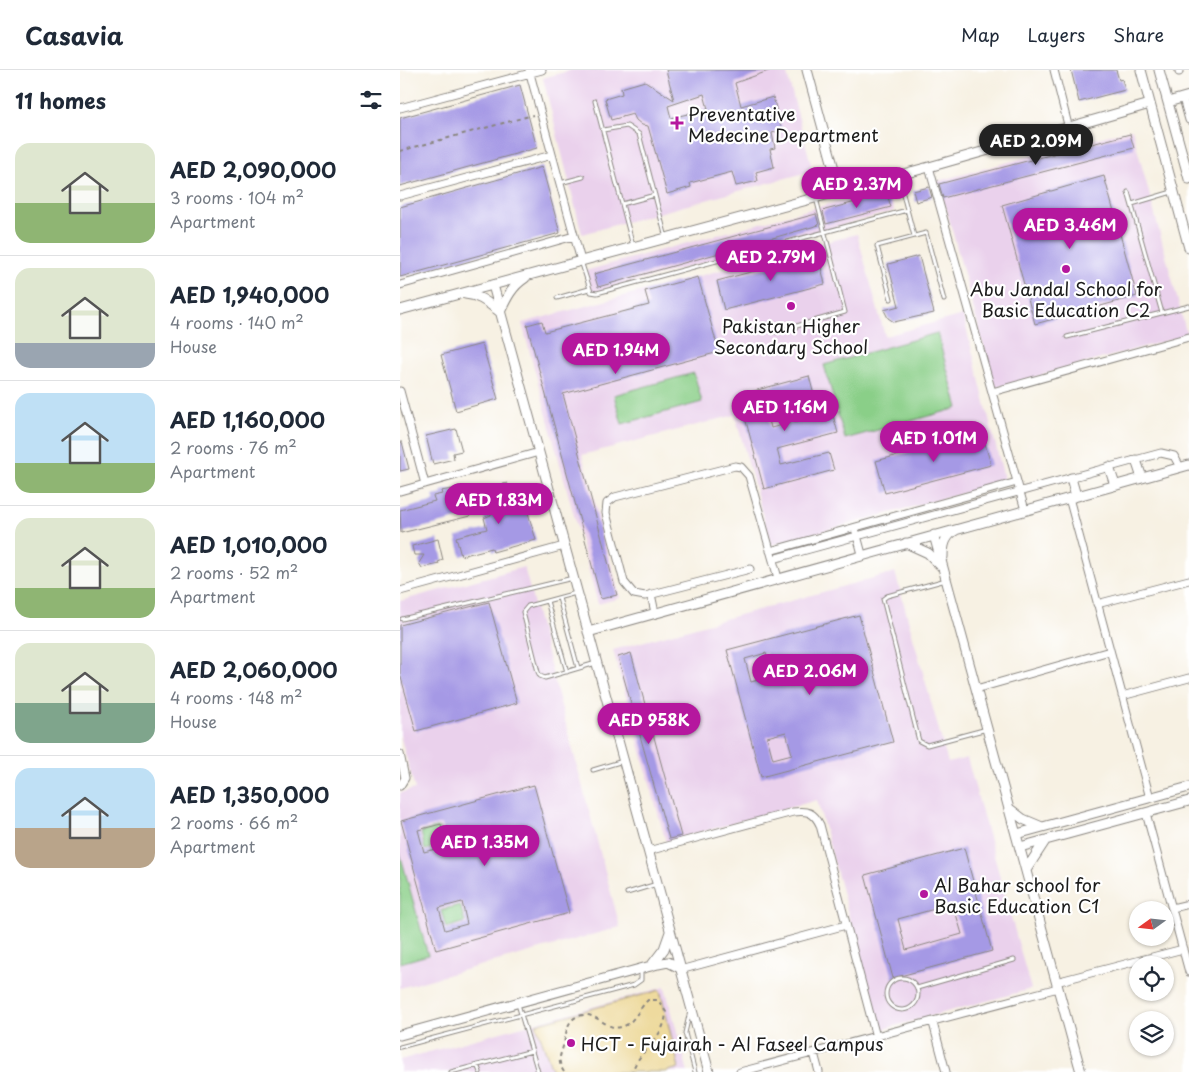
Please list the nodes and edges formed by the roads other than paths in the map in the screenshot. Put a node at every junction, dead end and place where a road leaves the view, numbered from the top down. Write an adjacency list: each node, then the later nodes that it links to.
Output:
1 (542, 70): 6 (street)
2 (807, 70): 21 (street)
3 (1054, 70): 13 (street)
4 (1141, 70): 10 (street)
5 (1160, 70): 9 (street)
6 (529, 72): 11 (street); 15 (street)
7 (1186, 97): 9 (street); 12 (street)
8 (595, 101): 14 (lane)
9 (1168, 102): 19 (street)
10 (1150, 104): 13 (street); 22 (street)
11 (400, 108)
12 (1189, 120)
13 (1068, 125): 16 (street)
14 (603, 130): 24 (lane); 27 (lane)
15 (552, 155): 20 (street); 25 (street)
16 (929, 166): 17 (street); 53 (street)
17 (898, 175): 21 (street); 29 (lane)
18 (583, 177): 20 (lane)
19 (1189, 179)
20 (560, 184): 31 (street)
21 (840, 191): 26 (street)
22 (1174, 191): 28 (lane); 35 (street)
23 (1128, 192): 28 (lane)
24 (655, 195): 27 (lane); 33 (lane)
25 (400, 196)
26 (816, 197): 30 (lane); 33 (street)
27 (622, 204): 34 (lane)
28 (1132, 204): 48 (lane)
29 (908, 210): 30 (lane); 32 (lane)
30 (825, 233): 40 (lane); 49 (lane)
31 (574, 236): 36 (street); 38 (street)
32 (914, 236): 43 (lane); 44 (lane)
33 (666, 238): 34 (street)
34 (634, 246): 36 (street)
35 (1189, 248)
36 (581, 261): 37 (street); 40 (lane)
37 (532, 274): 39 (street); 47 (street)
38 (400, 285)
39 (493, 285): 41 (street); 47 (street)
40 (589, 289): 42 (lane)
41 (460, 293): 46 (street); 47 (street)
42 (557, 298)
43 (891, 299)
44 (944, 300)
45 (1189, 306): 48 (lane)
46 (400, 310)
47 (500, 312): 54 (street)
48 (1162, 312): 50 (lane)
49 (776, 332)
50 (1067, 337)
51 (1189, 338): 53 (street)
52 (400, 391): 61 (street)
53 (992, 392): 60 (street)
54 (538, 452): 61 (street); 72 (street)
55 (1136, 460): 56 (street); 57 (street); 59 (street)
56 (1185, 466): 59 (street)
57 (1109, 467): 58 (street); 62 (street)
58 (1071, 478): 64 (street); 65 (street)
59 (1142, 478): 62 (street)
60 (1017, 482): 64 (street); 67 (street)
61 (425, 484): 63 (street)
62 (1114, 485): 65 (street)
63 (400, 491)
64 (1020, 492): 66 (street); 70 (street)
65 (1073, 497): 66 (street); 87 (street)
66 (1025, 510): 68 (street)
67 (855, 527): 70 (street); 73 (street)
68 (962, 527): 69 (street); 76 (street)
69 (934, 535): 71 (street); 76 (street)
70 (857, 536): 74 (street); 75 (street)
71 (906, 542): 74 (street); 76 (street)
72 (564, 546): 78 (street); 82 (street)
73 (770, 551): 75 (street); 84 (street)
74 (862, 554): 79 (street)
75 (773, 559): 79 (street)
76 (943, 567): 80 (street)
77 (750, 569): 84 (street)
78 (573, 578): 83 (street); 89 (lane)
79 (778, 578): 88 (street)
80 (946, 580): 96 (street); 98 (lane)
81 (1189, 580): 87 (street)
82 (400, 591)
83 (577, 593): 85 (lane); 90 (street)
84 (651, 594): 88 (street)
85 (559, 598): 86 (lane); 93 (lane)
86 (547, 601): 94 (lane); 94 (lane)
87 (1097, 604): 91 (street)
88 (655, 613): 90 (street)
89 (402, 619)
90 (588, 632): 92 (street)
91 (1110, 651): 96 (street); 97 (street)
92 (596, 663): 93 (lane); 100 (street)
93 (578, 668): 94 (lane)
94 (567, 672)
95 (1189, 678): 97 (street)
96 (976, 689): 98 (street)
97 (1122, 696): 104 (street)
98 (987, 729): 106 (street)
99 (400, 754): 102 (street)
100 (623, 761): 101 (lane); 112 (street)
101 (593, 770)
102 (400, 786)
103 (1189, 787): 104 (street)
104 (1150, 798): 108 (street)
105 (1189, 801): 107 (street)
106 (1010, 809): 108 (street); 109 (street)
107 (1146, 813): 110 (street); 116 (street)
108 (1042, 827): 109 (street)
109 (1017, 834): 111 (street)
110 (1045, 840): 111 (street); 113 (street)
111 (1020, 847): 113 (street)
112 (648, 851): 114 (street); 120 (street)
113 (1026, 870): 128 (street)
114 (657, 884): 115 (lane); 121 (street)
115 (627, 893)
116 (1170, 901)
117 (1189, 904): 118 (street)
118 (1174, 908)
119 (1174, 916): 122 (street)
120 (846, 925): 126 (street); 135 (street)
121 (670, 932): 124 (street); 126 (street)
122 (1183, 950): 127 (street); 128 (street)
123 (1014, 960): 129 (lane)
124 (651, 966): 125 (street); 126 (street)
125 (641, 969): 130 (street); 132 (lane)
126 (680, 969): 131 (street)
127 (1189, 972)
128 (1057, 985): 133 (street); 148 (street)
129 (917, 988): 129 (lane)
130 (518, 1004): 132 (lane); 134 (street)
131 (691, 1009): 143 (lane); 144 (street)
132 (521, 1015): 136 (lane); 137 (lane)
133 (933, 1023): 135 (street); 147 (street)
134 (400, 1035)
135 (876, 1038): 138 (street)
136 (400, 1047)
137 (532, 1051): 139 (lane); 142 (lane)
138 (814, 1053): 145 (street); 146 (street)
139 (477, 1065): 140 (lane); 141 (lane)
140 (452, 1072)
141 (480, 1072)
142 (538, 1072)
143 (695, 1072)
144 (709, 1072)
145 (740, 1072)
146 (819, 1072)
147 (946, 1072)
148 (1081, 1072)

